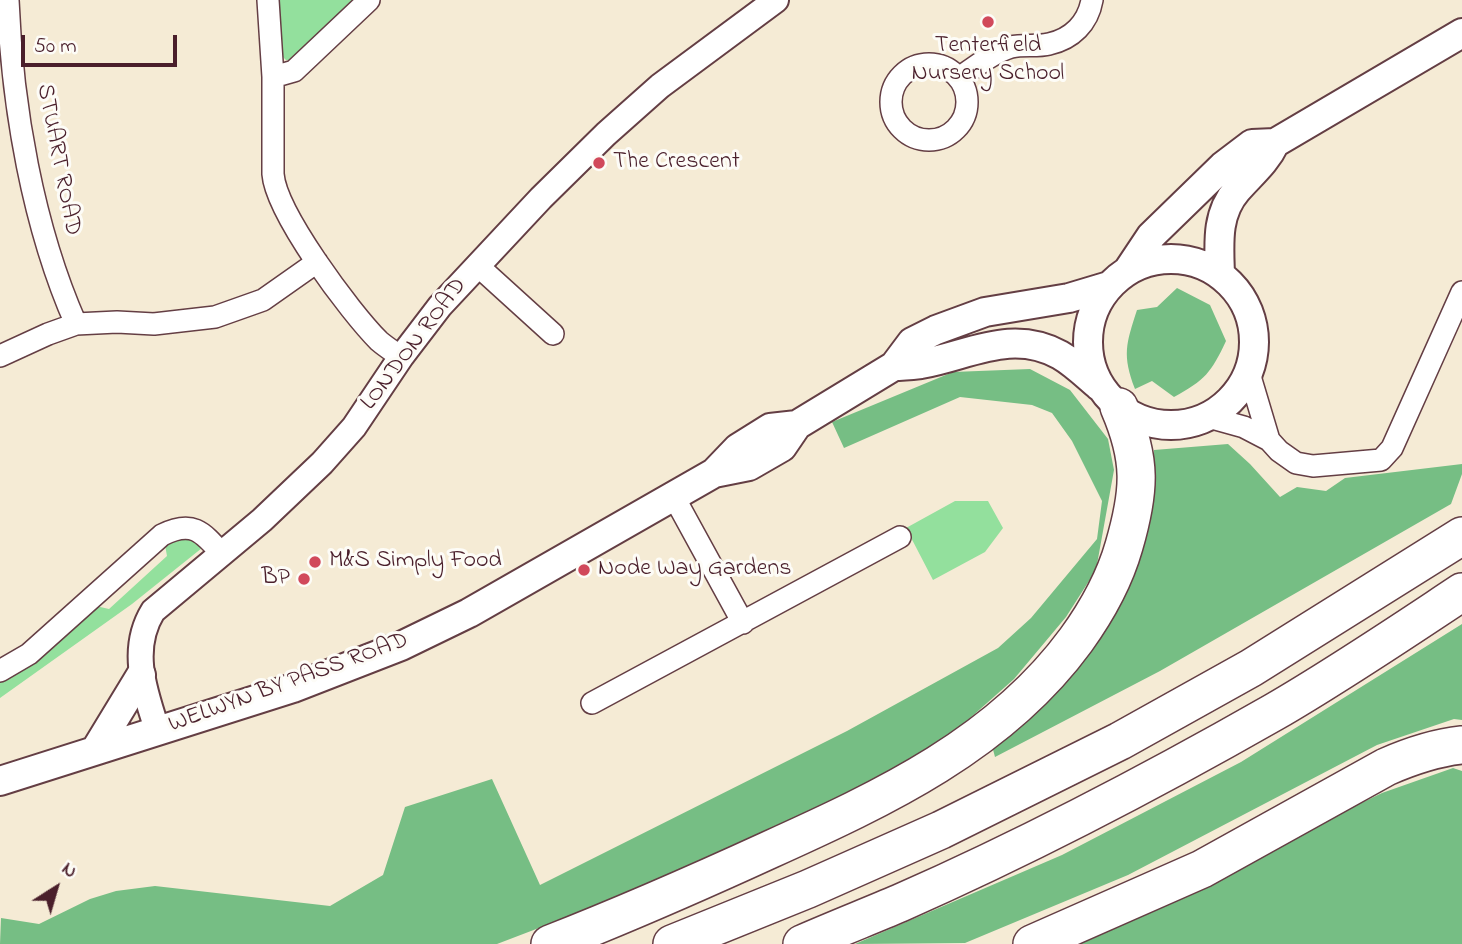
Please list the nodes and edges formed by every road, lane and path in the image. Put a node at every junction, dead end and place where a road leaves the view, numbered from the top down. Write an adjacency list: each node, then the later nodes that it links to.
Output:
1 (8, 0): 7 (street, STUART ROAD)
2 (268, 0): 8 (street)
3 (369, 0): 8 (street)
4 (776, 0): 12 (street, LONDON ROAD)
5 (1092, 0): 9 (street)
6 (1462, 33): 10 (main road)
7 (7, 65): 16 (street, STUART ROAD)
8 (273, 77): 11 (street)
9 (959, 78)
10 (1275, 143): 13 (main road); 14 (main road)
11 (317, 262): 16 (street); 19 (street)
12 (477, 265): 17 (street); 19 (street, LONDON ROAD)
13 (1220, 274): 14 (main road); 21 (main road)
14 (1119, 278): 20 (main road); 22 (main road)
15 (1462, 292): 24 (street)
16 (76, 324): 18 (street)
17 (553, 334)
18 (0, 356)
19 (401, 357): 28 (street, LONDON ROAD)
20 (894, 366): 22 (main road); 25 (main road, WELWYN BY PASS ROAD)
21 (1249, 373): 23 (main road); 24 (street)
22 (1111, 399): 23 (main road); 38 (highway)
23 (1208, 417): 24 (street)
24 (1269, 440)
25 (674, 497): 30 (street); 34 (main road, WELWYN BY PASS ROAD)
26 (1462, 536): 39 (highway)
27 (900, 537): 30 (street)
28 (222, 554): 31 (street); 32 (street, LONDON ROAD)
29 (1462, 592): 40 (highway)
30 (743, 623): 33 (street)
31 (0, 671)
32 (141, 675): 34 (street, LONDON ROAD); 36 (main road)
33 (592, 703)
34 (158, 732): 36 (main road, WELWYN BY PASS ROAD)
35 (1462, 746): 41 (highway)
36 (96, 749): 37 (main road, WELWYN BY PASS ROAD)
37 (0, 781)
38 (550, 944)
39 (672, 944)
40 (802, 944)
41 (1032, 944)

